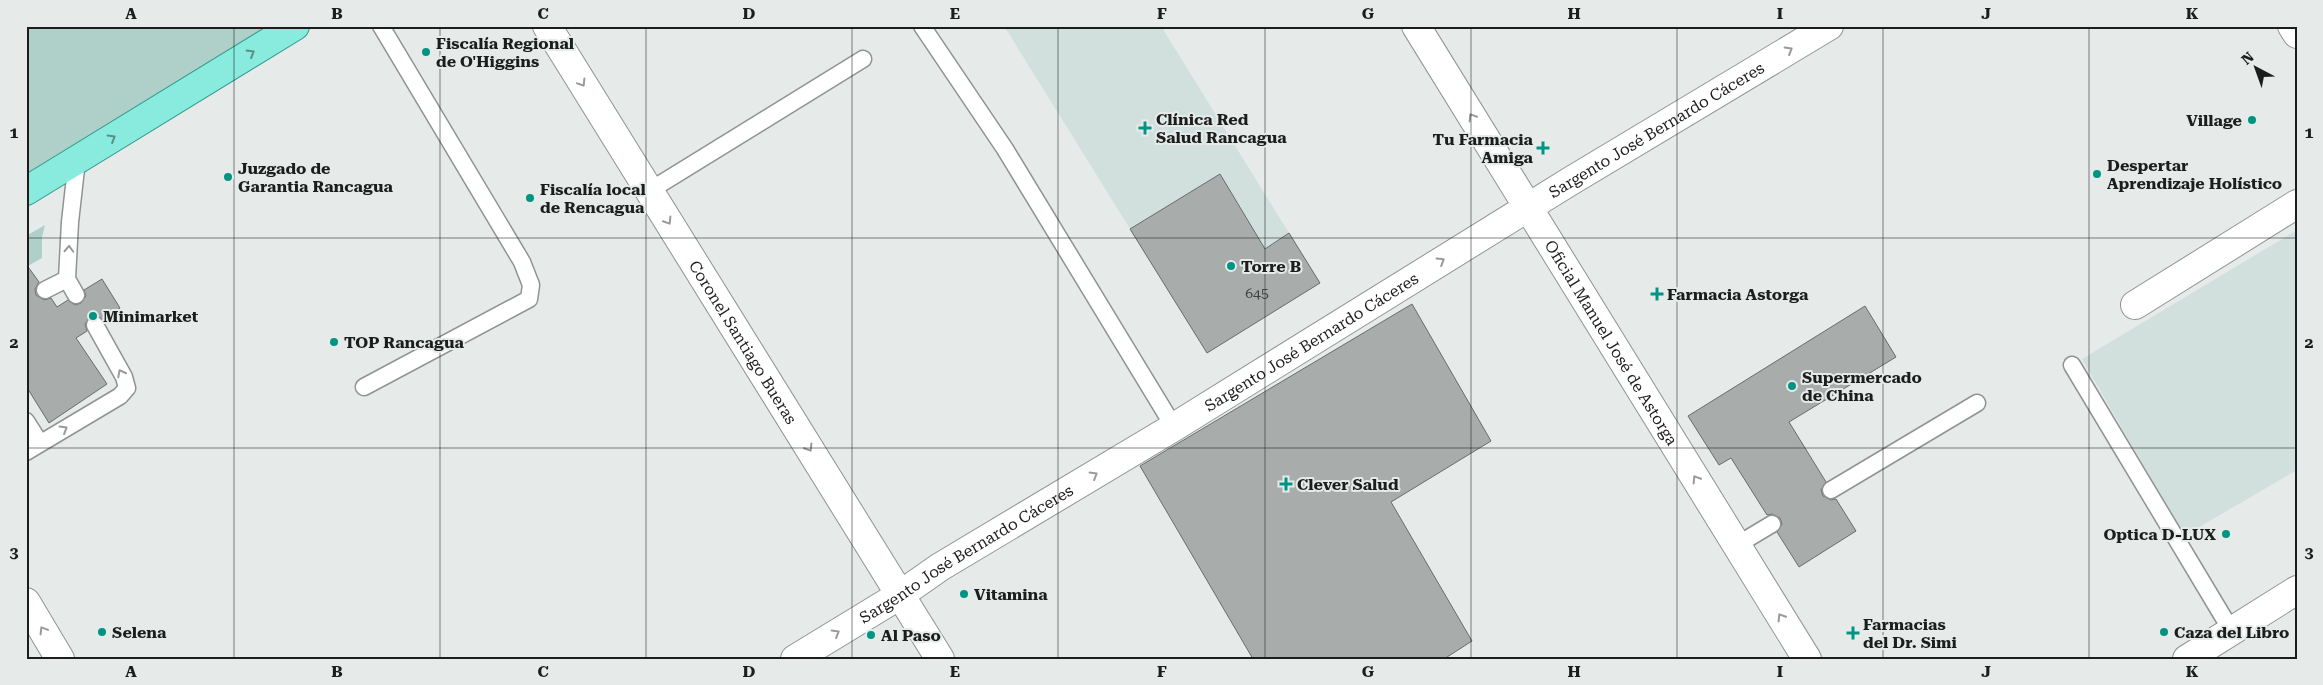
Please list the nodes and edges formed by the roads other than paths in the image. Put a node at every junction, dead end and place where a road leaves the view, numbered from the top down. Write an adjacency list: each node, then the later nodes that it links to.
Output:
1 (295, 26): 10 (main road, one-way to 1)
2 (381, 26): 21 (lane)
3 (548, 26): 11 (street, Coronel Santiago Bueras, one-way to 11)
4 (922, 26): 24 (lane)
5 (1416, 26): 14 (street, Oficial Manuel José de Astorga, one-way to 5)
6 (1829, 26): 14 (street, Sargento José Bernardo Cáceres, one-way to 6)
7 (2292, 26): 8 (street)
8 (2297, 34)
9 (863, 58): 11 (lane)
10 (77, 160): 12 (main road); 15 (lane, one-way to 10)
11 (649, 190): 30 (street, Coronel Santiago Bueras, one-way to 30)
12 (26, 191)
13 (2297, 204): 18 (street)
14 (1529, 209): 24 (street, Sargento José Bernardo Cáceres, one-way to 14); 28 (street, Oficial Manuel José de Astorga, one-way to 14)
15 (67, 279): 16 (lane); 17 (lane)
16 (45, 290)
17 (76, 295)
18 (2135, 305)
19 (95, 325): 25 (lane, one-way to 19)
20 (2072, 365): 32 (lane)
21 (364, 387)
22 (1977, 403): 26 (lane)
23 (26, 421): 25 (lane)
24 (1174, 427): 30 (street, Sargento José Bernardo Cáceres, one-way to 24)
25 (33, 448)
26 (1831, 490)
27 (1772, 524): 28 (lane)
28 (1737, 545): 36 (street, Oficial Manuel José de Astorga, one-way to 28)
29 (2297, 590): 32 (street)
30 (900, 595): 34 (street, Sargento José Bernardo Cáceres, one-way to 30); 35 (street, Coronel Santiago Bueras)
31 (26, 602): 33 (street, one-way to 31)
32 (2231, 630): 37 (street)
33 (60, 659)
34 (795, 659)
35 (940, 659)
36 (1807, 659)
37 (2187, 659)

